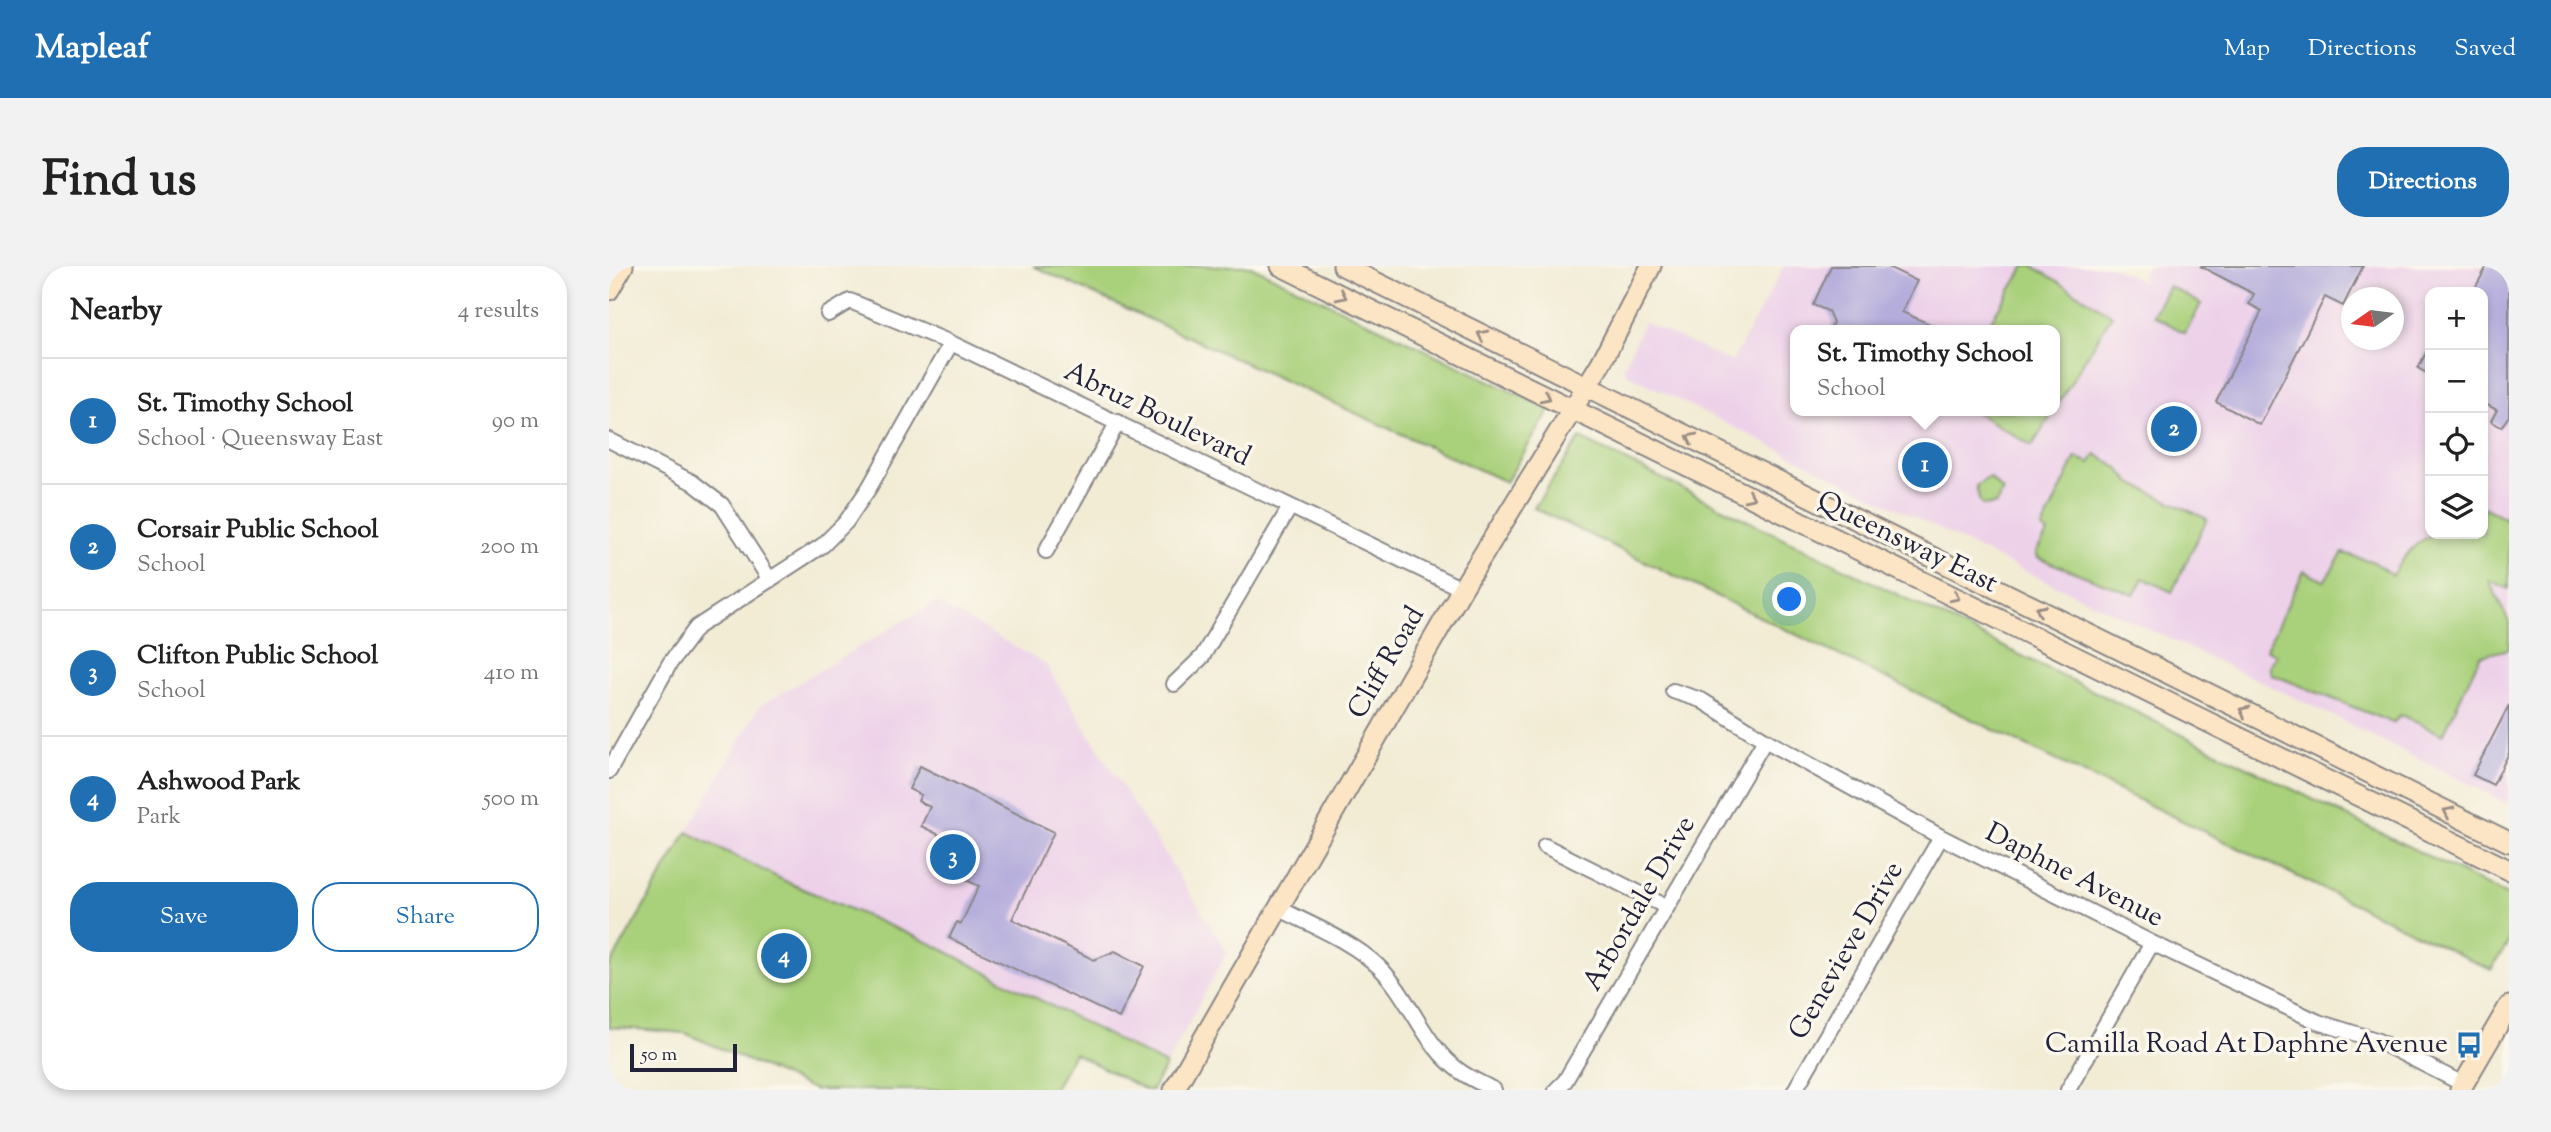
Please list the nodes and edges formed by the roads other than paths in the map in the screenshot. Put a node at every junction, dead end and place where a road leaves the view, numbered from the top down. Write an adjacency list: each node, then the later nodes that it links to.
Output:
1 (624, 266): 5 (main road)
2 (1281, 266): 9 (main road, Queensway East, one-way to 9)
3 (1343, 266): 8 (main road, Queensway East, one-way to 3)
4 (1651, 266): 8 (main road, Cliff Road)
5 (609, 290)
6 (828, 314): 7 (street, Abruz Boulevard)
7 (951, 343): 10 (street, Abruz Boulevard); 14 (street)
8 (1587, 387): 9 (main road, Cliff Road); 21 (main road, Queensway East, one-way to 8)
9 (1573, 410): 15 (main road, Cliff Road); 23 (main road, Queensway East, one-way to 23)
10 (1118, 422): 12 (street, Abruz Boulevard); 13 (street)
11 (609, 440): 14 (street)
12 (1290, 507): 15 (street, Abruz Boulevard); 16 (street)
13 (1047, 551)
14 (771, 580): 19 (street)
15 (1462, 589): 25 (main road, Cliff Road)
16 (1174, 684)
17 (1673, 691): 18 (street, Daphne Avenue)
18 (1765, 740): 20 (street, Daphne Avenue); 24 (street, Arbordale Drive)
19 (609, 771)
20 (1941, 836): 26 (street, Daphne Avenue); 32 (street, Genevieve Drive)
21 (2509, 842)
22 (1545, 846): 24 (street)
23 (2509, 870)
24 (1667, 907): 31 (street, Arbordale Drive)
25 (1278, 908): 29 (main road, Cliff Road); 30 (street)
26 (2152, 943): 28 (street, Daphne Avenue); 33 (street)
27 (2509, 1006): 28 (main road)
28 (2461, 1087)
29 (1174, 1090)
30 (1494, 1090)
31 (1556, 1090)
32 (1795, 1090)
33 (2068, 1090)

